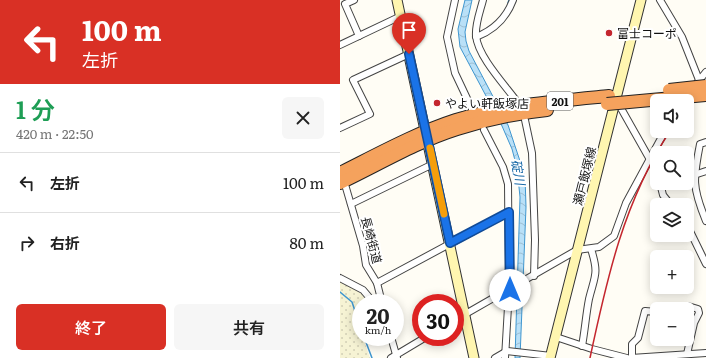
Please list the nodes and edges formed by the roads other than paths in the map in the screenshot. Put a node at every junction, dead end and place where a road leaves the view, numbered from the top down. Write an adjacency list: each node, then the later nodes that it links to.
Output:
1 (354, 0): 9 (street)
2 (397, 0): 8 (main road)
3 (455, 0): 18 (street)
4 (483, 0): 10 (street)
5 (514, 0): 10 (street)
6 (641, 0): 17 (main road, 瀬戸飯塚線)
7 (660, 0): 14 (street)
8 (401, 16): 9 (street); 12 (main road)
9 (359, 36): 11 (street)
10 (476, 37): 19 (street)
11 (340, 45)
12 (409, 54): 21 (street); 22 (main road)
13 (706, 72): 14 (street)
14 (703, 83): 15 (street); 17 (highway, 201, bridge)
15 (692, 94)
16 (706, 94): 17 (highway, 201, bridge)
17 (610, 100): 19 (highway, 201); 25 (street); 39 (main road, 瀬戸飯塚線)
18 (472, 109)
19 (517, 110): 20 (highway, 201); 41 (street)
20 (486, 121): 22 (highway, 201); 34 (street)
21 (340, 128)
22 (427, 136): 26 (main road); 28 (highway, 201)
23 (661, 138): 25 (street)
24 (706, 142): 29 (street)
25 (648, 159): 38 (street)
26 (433, 164): 32 (street); 37 (main road)
27 (706, 171): 29 (street)
28 (341, 175): 32 (street, 長崎街道)
29 (694, 175)
30 (694, 185): 33 (street)
31 (706, 203): 33 (street)
32 (351, 204): 43 (street, 長崎街道)
33 (699, 205): 35 (street)
34 (509, 212): 37 (street); 44 (street)
35 (706, 221)
36 (694, 239): 40 (street)
37 (450, 243): 43 (street); 49 (main road)
38 (591, 248): 39 (street); 54 (street)
39 (577, 250): 41 (street); 51 (main road, 瀬戸飯塚線)
40 (706, 264)
41 (532, 276): 44 (street)
42 (340, 278): 45 (street)
43 (377, 283): 46 (street, 長崎街道)
44 (511, 289): 49 (street); 57 (street)
45 (366, 294)
46 (380, 294)
47 (694, 308): 50 (street)
48 (650, 311): 66 (street)
49 (466, 314): 63 (main road)
50 (694, 322)
51 (556, 336): 54 (street); 61 (main road, 瀬戸飯塚線)
52 (393, 346): 60 (street)
53 (412, 346): 60 (street)
54 (582, 346): 59 (street)
55 (689, 346): 58 (street)
56 (706, 352): 58 (street)
57 (505, 354): 61 (street); 64 (street)
58 (687, 354): 62 (street)
59 (612, 356): 65 (street)
60 (395, 357)
61 (551, 357)
62 (668, 357): 66 (street)
63 (474, 358)
64 (495, 358)
65 (627, 358)
66 (632, 358)

